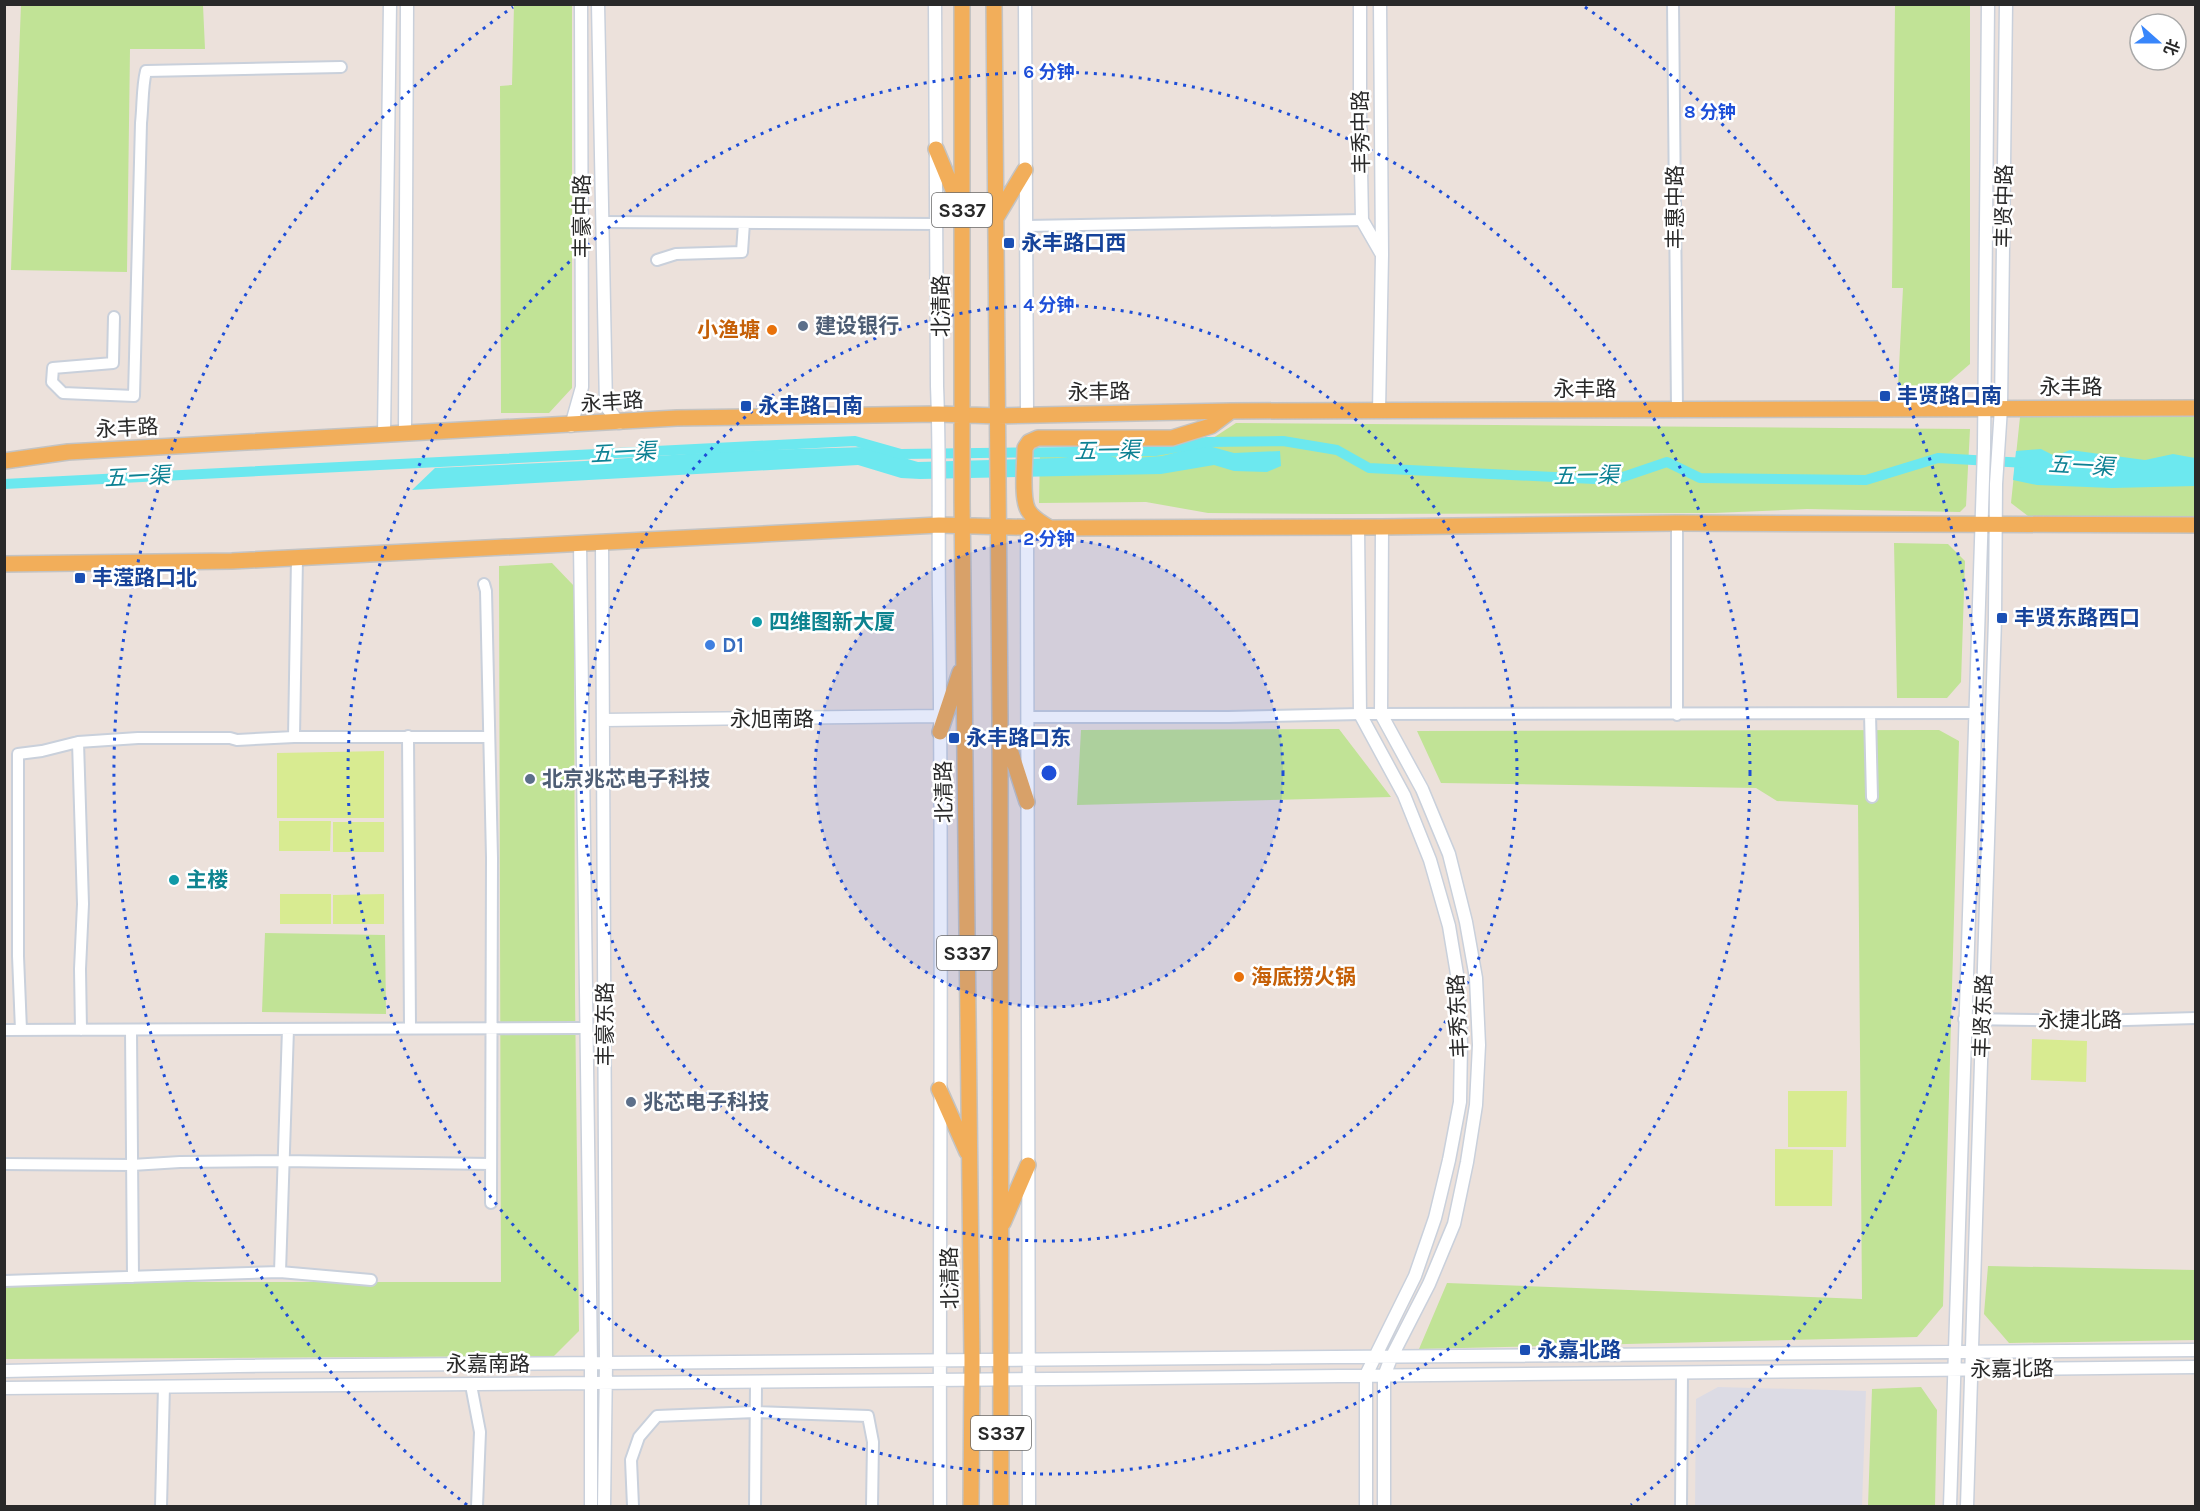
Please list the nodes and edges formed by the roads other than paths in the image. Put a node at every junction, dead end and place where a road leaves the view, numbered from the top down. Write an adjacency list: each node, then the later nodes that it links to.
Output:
1 (390, 4): 40 (street)
2 (407, 4): 39 (street)
3 (581, 4): 38 (street, 丰豪中路)
4 (598, 4): 20 (street, 丰豪中路)
5 (936, 4): 15 (street, 北清路)
6 (962, 4): 17 (main road, 北清路 / S337)
7 (994, 4): 18 (main road, S337)
8 (1025, 4): 16 (street)
9 (1360, 4): 19 (street, 丰秀中路)
10 (1380, 4): 24 (street, 丰秀中路)
11 (1673, 4): 30 (street, 丰惠中路)
12 (1988, 4): 27 (street, 丰贤中路)
13 (2006, 4): 28 (street, 丰贤中路)
14 (341, 67): 26 (street)
15 (936, 149): 17 (main road); 22 (street, 北清路)
16 (1025, 170): 18 (main road); 23 (street)
17 (962, 214): 34 (main road, 北清路 / S337)
18 (996, 218): 36 (main road, S337)
19 (1362, 220): 23 (street); 24 (street, 丰秀中路)
20 (603, 222): 21 (street); 37 (street, 丰豪中路)
21 (744, 223): 22 (street); 25 (street)
22 (936, 224): 33 (street, 北清路)
23 (1026, 226): 35 (street)
24 (1382, 255): 32 (street, 丰秀中路)
25 (657, 260)
26 (114, 317)
27 (1985, 408): 28 (main road, 永丰路); 30 (main road, 永丰路); 47 (street, 丰贤中路)
28 (2001, 408): 29 (main road, 永丰路); 47 (street, 丰贤中路)
29 (2196, 408)
30 (1677, 409): 32 (main road, 永丰路)
31 (1232, 411): 32 (main road, 永丰路); 35 (main road, 永丰路); 51 (main road)
32 (1379, 411)
33 (938, 414): 34 (main road, 永丰路); 37 (main road, 永丰路); 43 (street, 北清路)
34 (962, 415): 36 (main road, 永丰路); 46 (main road, 北清路 / S337)
35 (1026, 415): 36 (main road, 永丰路)
36 (998, 416): 44 (main road, S337)
37 (619, 423): 38 (main road, 永丰路)
38 (571, 426): 39 (main road, 永丰路)
39 (405, 433): 40 (main road, 永丰路)
40 (384, 434): 41 (main road, 永丰路)
41 (4, 461)
42 (1677, 523): 47 (main road); 50 (main road); 62 (street)
43 (939, 525): 46 (main road); 52 (main road); 63 (street, 北清路)
44 (999, 525): 46 (main road); 48 (main road); 64 (main road, S337)
45 (2196, 525): 47 (main road)
46 (963, 526): 57 (main road, 北清路 / S337)
47 (1988, 526): 58 (street, 丰贤东路); 76 (street, 丰贤东路)
48 (1027, 527): 51 (main road); 65 (street)
49 (1358, 527): 50 (main road); 51 (main road); 59 (street, 丰秀东路)
50 (1382, 527): 60 (street, 丰秀东路)
51 (1050, 528)
52 (602, 542): 53 (main road); 66 (street, 丰豪东路)
53 (580, 543): 54 (main road); 79 (street, 丰豪东路)
54 (297, 558): 55 (main road); 69 (street)
55 (4, 564)
56 (484, 584): 70 (street)
57 (964, 660): 67 (main road); 86 (main road, 北清路 / S337)
58 (1974, 713): 61 (street); 75 (street, 丰贤东路)
59 (1360, 714): 60 (street); 65 (street); 101 (street, 丰秀东路)
60 (1381, 714): 62 (street); 102 (street, 丰秀东路)
61 (1870, 714): 62 (street); 72 (street)
62 (1677, 715)
63 (940, 716): 66 (street, 永旭南路); 67 (street, 北清路)
64 (1000, 717): 73 (main road); 93 (main road, S337)
65 (1027, 717): 73 (street)
66 (604, 720): 108 (street, 丰豪东路)
67 (940, 732): 85 (street, 北清路)
68 (408, 736): 69 (street); 70 (street); 77 (street)
69 (294, 737): 71 (street)
70 (489, 737): 78 (street)
71 (78, 742): 82 (street); 83 (street)
72 (1872, 797)
73 (1027, 802): 91 (street)
74 (2196, 1018): 76 (street, 永捷北路)
75 (1964, 1019): 76 (street, 永捷北路); 99 (street, 丰贤东路)
76 (1983, 1019): 100 (street, 丰贤东路)
77 (410, 1027): 78 (street); 80 (street)
78 (491, 1028): 79 (street); 89 (street)
79 (587, 1028): 107 (street, 丰豪东路)
80 (288, 1029): 84 (street); 87 (street)
81 (4, 1030): 82 (street)
82 (21, 1030): 83 (street)
83 (81, 1030): 84 (street)
84 (131, 1030): 90 (street)
85 (939, 1089): 86 (main road); 105 (street, 北清路)
86 (969, 1158): 106 (main road, 北清路 / S337)
87 (282, 1161): 89 (street); 90 (street); 94 (street)
88 (4, 1164): 90 (street)
89 (491, 1164): 92 (street)
90 (132, 1165): 95 (street)
91 (1028, 1165): 93 (main road); 104 (street)
92 (490, 1203)
93 (1001, 1229): 103 (main road, S337)
94 (280, 1272): 95 (street); 96 (street)
95 (133, 1277): 97 (street)
96 (371, 1280)
97 (4, 1281)
98 (2196, 1350): 100 (street, 永嘉北路)
99 (1954, 1352): 100 (street, 永嘉北路); 102 (street, 永嘉北路); 110 (street, 丰贤东路)
100 (1973, 1352): 111 (street, 丰贤东路)
101 (1373, 1358): 102 (street, 永嘉北路); 104 (street, 永嘉北路); 114 (street, 丰秀东路)
102 (1391, 1358): 115 (street, 丰秀东路)
103 (1000, 1359): 104 (street, 永嘉北路); 106 (street, 永嘉北路); 119 (main road, S337)
104 (1029, 1359): 116 (street)
105 (940, 1360): 106 (street, 永嘉南路); 108 (street, 永嘉南路); 117 (street, 北清路)
106 (972, 1360): 118 (main road, 北清路 / S337)
107 (591, 1364): 108 (street, 永嘉南路); 112 (street, 永嘉南路); 120 (street, 丰豪东路)
108 (606, 1364): 121 (street, 丰豪东路)
109 (2196, 1367): 111 (street, 永嘉北路)
110 (1954, 1370): 111 (street, 永嘉北路); 113 (street, 永嘉北路); 141 (street, 丰贤东路)
111 (1972, 1370): 142 (street, 丰贤东路)
112 (4, 1371)
113 (1682, 1374): 115 (street, 永嘉北路); 140 (street)
114 (1366, 1375): 115 (street, 永嘉北路); 116 (street, 永嘉北路); 138 (street, 丰秀东路)
115 (1384, 1376): 139 (street, 丰秀东路)
116 (1029, 1379): 119 (street, 永嘉北路); 137 (street)
117 (940, 1380): 118 (street, 永嘉南路); 122 (street, 永嘉南路); 134 (street, 北清路)
118 (972, 1380): 119 (street, 永嘉北路); 135 (main road, 北清路 / S337)
119 (1000, 1380): 136 (main road, S337)
120 (591, 1383): 121 (street, 永嘉南路); 123 (street, 永嘉南路); 129 (street, 丰豪东路)
121 (606, 1383): 122 (street, 永嘉南路); 130 (street, 丰豪东路)
122 (756, 1383): 126 (street)
123 (471, 1385): 124 (street, 永嘉南路); 128 (street)
124 (164, 1386): 125 (street, 永嘉南路); 127 (street)
125 (4, 1388)
126 (755, 1412): 131 (street); 132 (street); 133 (street)
127 (161, 1506)
128 (477, 1506)
129 (591, 1506)
130 (604, 1506)
131 (633, 1506)
132 (755, 1506)
133 (872, 1506)
134 (940, 1506)
135 (971, 1506)
136 (1001, 1506)
137 (1029, 1506)
138 (1366, 1506)
139 (1384, 1506)
140 (1681, 1506)
141 (1950, 1506)
142 (1967, 1506)

